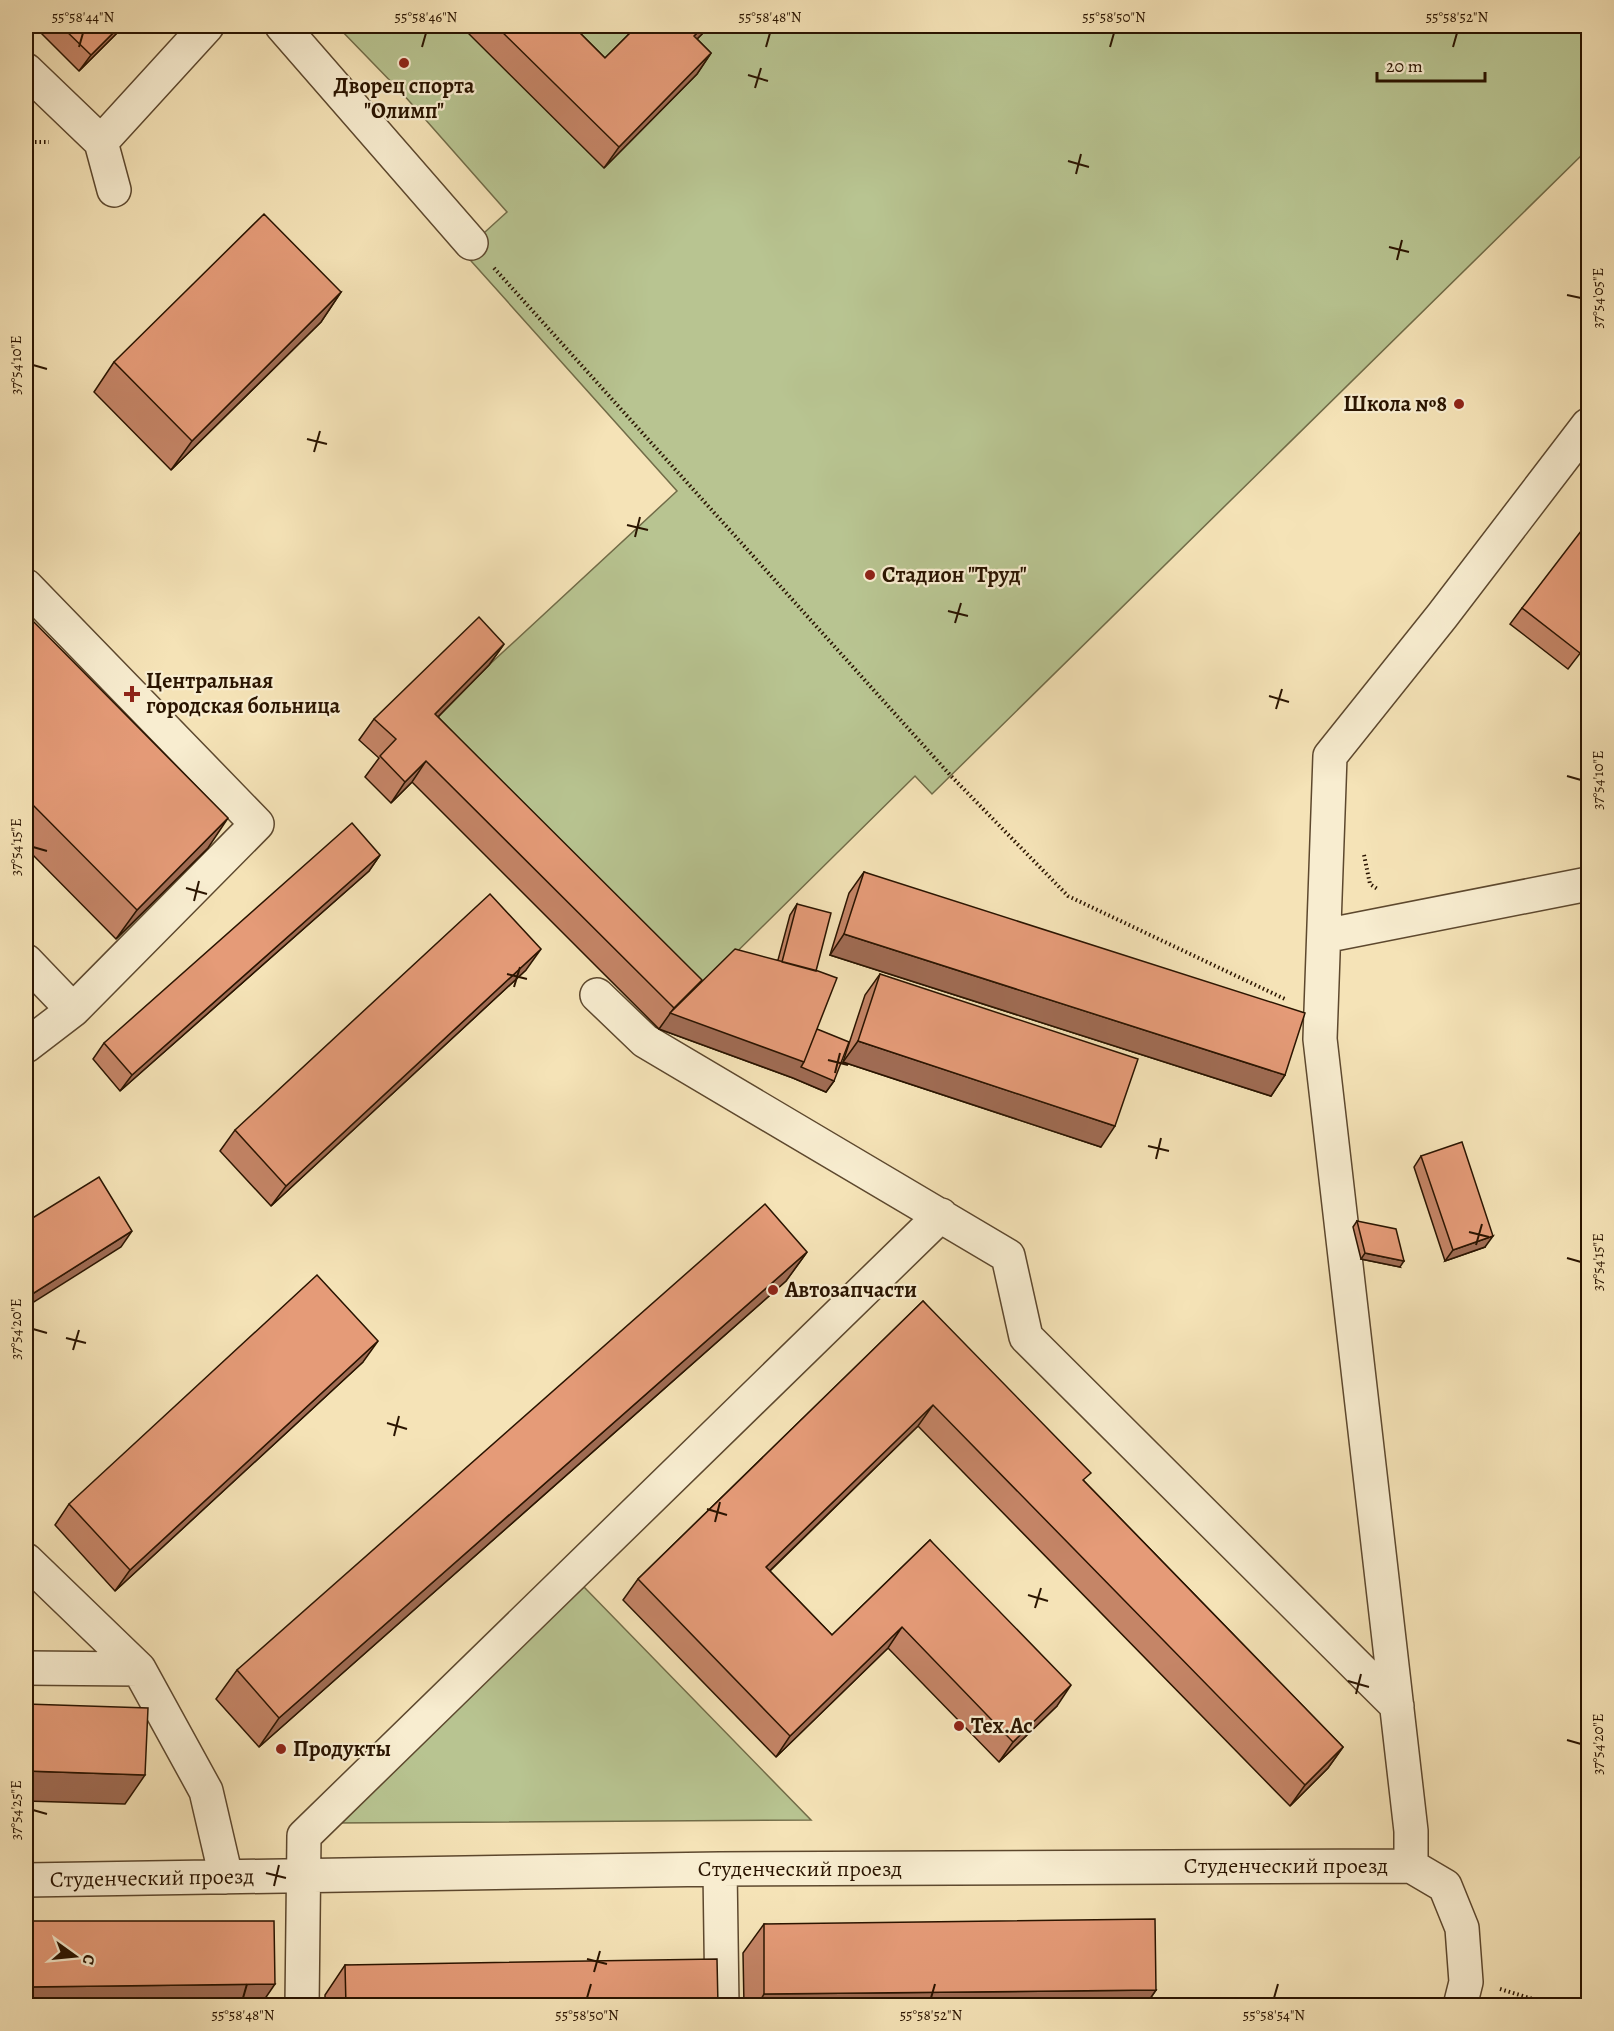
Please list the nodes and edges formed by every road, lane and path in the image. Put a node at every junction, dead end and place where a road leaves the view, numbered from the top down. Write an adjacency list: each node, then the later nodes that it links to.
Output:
1 (207, 26): 4 (street)
2 (282, 26): 6 (street)
3 (26, 70): 4 (street)
4 (101, 142): 5 (street)
5 (114, 190)
6 (471, 243): 16 (path)
7 (1588, 425): 12 (street)
8 (26, 586): 15 (street)
9 (1363, 848): 11 (path)
10 (1588, 884): 12 (street)
11 (1383, 893)
12 (1324, 936): 16 (street)
13 (26, 961): 15 (street)
14 (597, 996): 18 (street)
15 (74, 1010): 17 (street)
16 (1321, 1016): 22 (street)
17 (26, 1046)
18 (941, 1215): 22 (street); 25 (street)
19 (26, 1560): 21 (street)
20 (26, 1668): 21 (street)
21 (139, 1669): 26 (street)
22 (1397, 1706): 23 (street)
23 (1411, 1866): 24 (street, Студенческий проезд); 28 (street, Студенческий проезд)
24 (720, 1869): 25 (street, Студенческий проезд); 30 (street)
25 (304, 1876): 26 (street, Студенческий проезд); 29 (street)
26 (226, 1877): 27 (street, Студенческий проезд)
27 (26, 1880)
28 (1463, 1994): 31 (path)
29 (302, 2006)
30 (722, 2006)
31 (1543, 2006)

